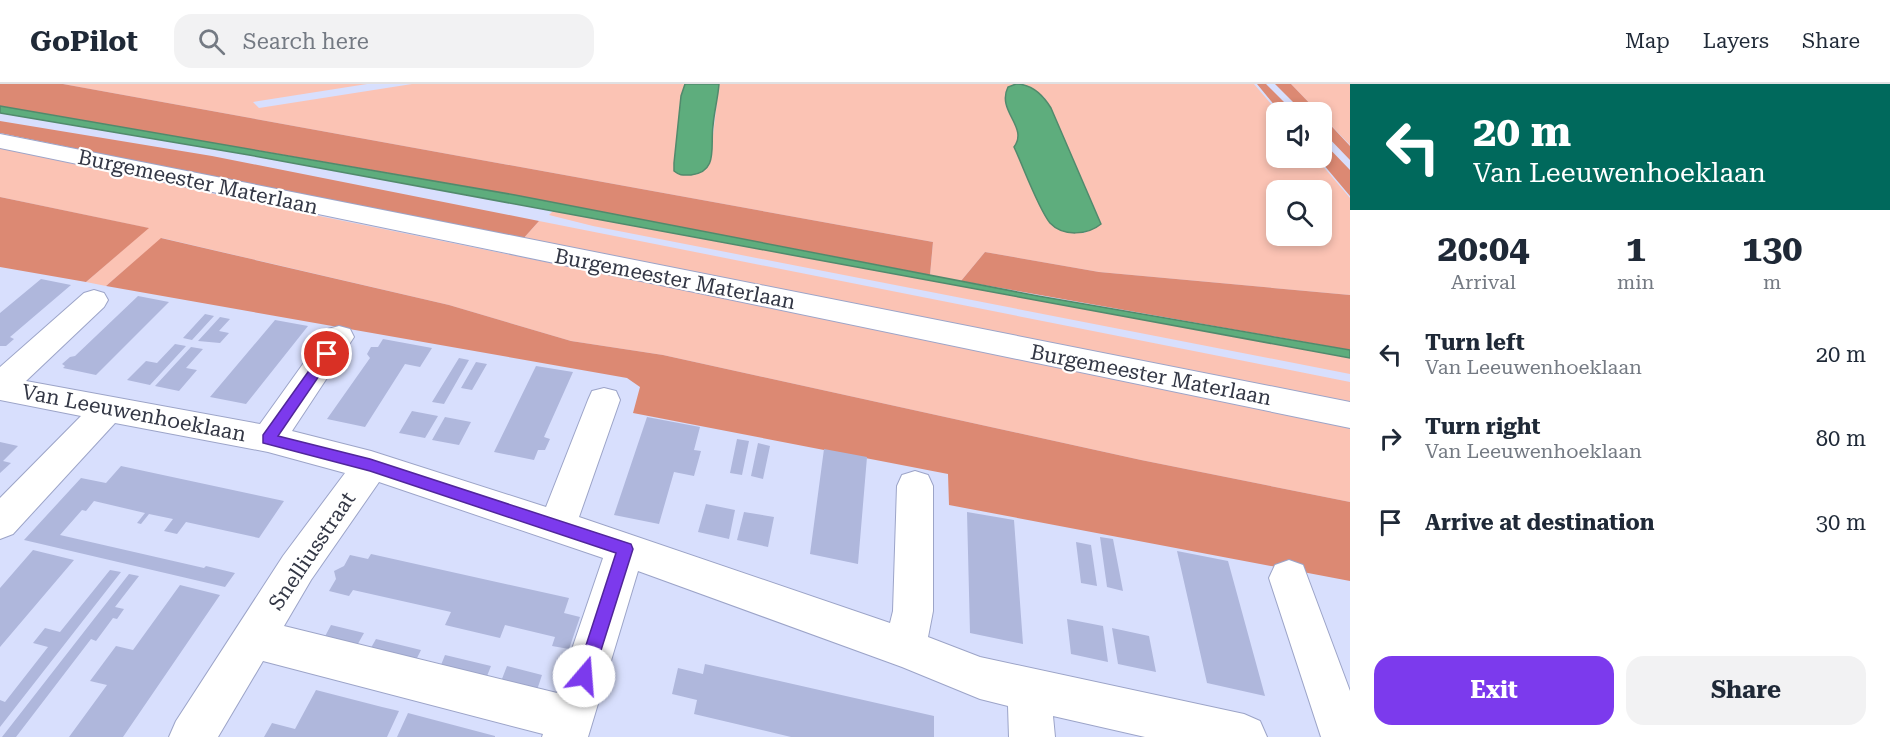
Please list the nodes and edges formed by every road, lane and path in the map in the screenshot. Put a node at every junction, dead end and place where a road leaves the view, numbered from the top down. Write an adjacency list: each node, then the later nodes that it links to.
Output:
1 (0, 141): 7 (street, Burgemeester Materlaan)
2 (94, 300): 4 (street, Van Leeuwenhoeklaan)
3 (339, 337): 8 (street, Van Leeuwenhoeklaan)
4 (0, 387): 6 (street, Van Leeuwenhoeklaan)
5 (604, 400): 12 (street)
6 (110, 407): 8 (street, Van Leeuwenhoeklaan); 11 (street)
7 (1350, 415)
8 (268, 439): 9 (street, Van Leeuwenhoeklaan)
9 (370, 465): 12 (street, Van Leeuwenhoeklaan); 15 (street, Snelliusstraat)
10 (915, 486): 16 (street)
11 (0, 523)
12 (557, 527): 13 (street, Van Leeuwenhoeklaan)
13 (625, 549): 16 (street, Van Leeuwenhoeklaan); 18 (street)
14 (1289, 578): 22 (street)
15 (254, 638): 18 (street, Snelliusstraat); 19 (street, Snelliusstraat)
16 (905, 648): 17 (street, Van Leeuwenhoeklaan)
17 (1029, 688): 20 (street); 21 (street, Van Leeuwenhoeklaan)
18 (568, 728)
19 (192, 737)
20 (1032, 737)
21 (1244, 737)
22 (1344, 737)

